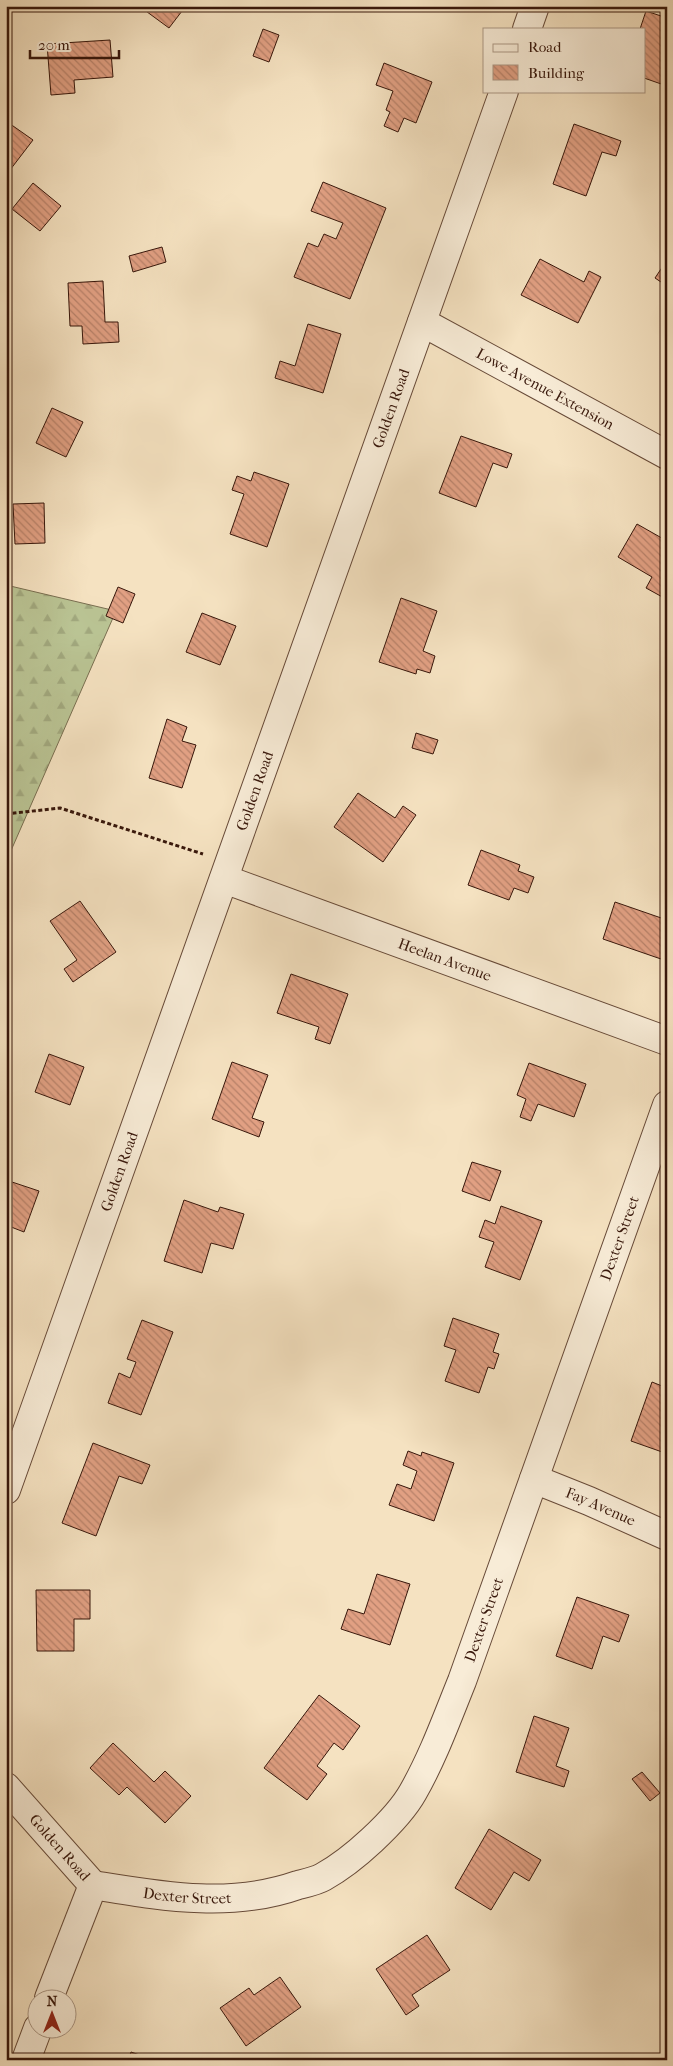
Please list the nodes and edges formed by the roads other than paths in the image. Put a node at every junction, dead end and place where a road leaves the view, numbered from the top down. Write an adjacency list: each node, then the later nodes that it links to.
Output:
1 (535, 6): 2 (street)
2 (527, 28)
3 (504, 92): 4 (street, Golden Road)
4 (422, 322): 5 (street, Lowe Avenue Extension); 6 (street, Golden Road)
5 (667, 455)
6 (226, 871): 7 (street, Heelan Avenue); 10 (street, Golden Road)
7 (667, 1041)
8 (667, 1105): 9 (street, Dexter Street)
9 (534, 1480): 11 (street, Fay Avenue); 13 (street, Dexter Street)
10 (6, 1490)
11 (667, 1536)
12 (6, 1787): 13 (street, Golden Road)
13 (93, 1885): 14 (street, Golden Road)
14 (53, 1988)
15 (34, 2038): 16 (street)
16 (26, 2060)

